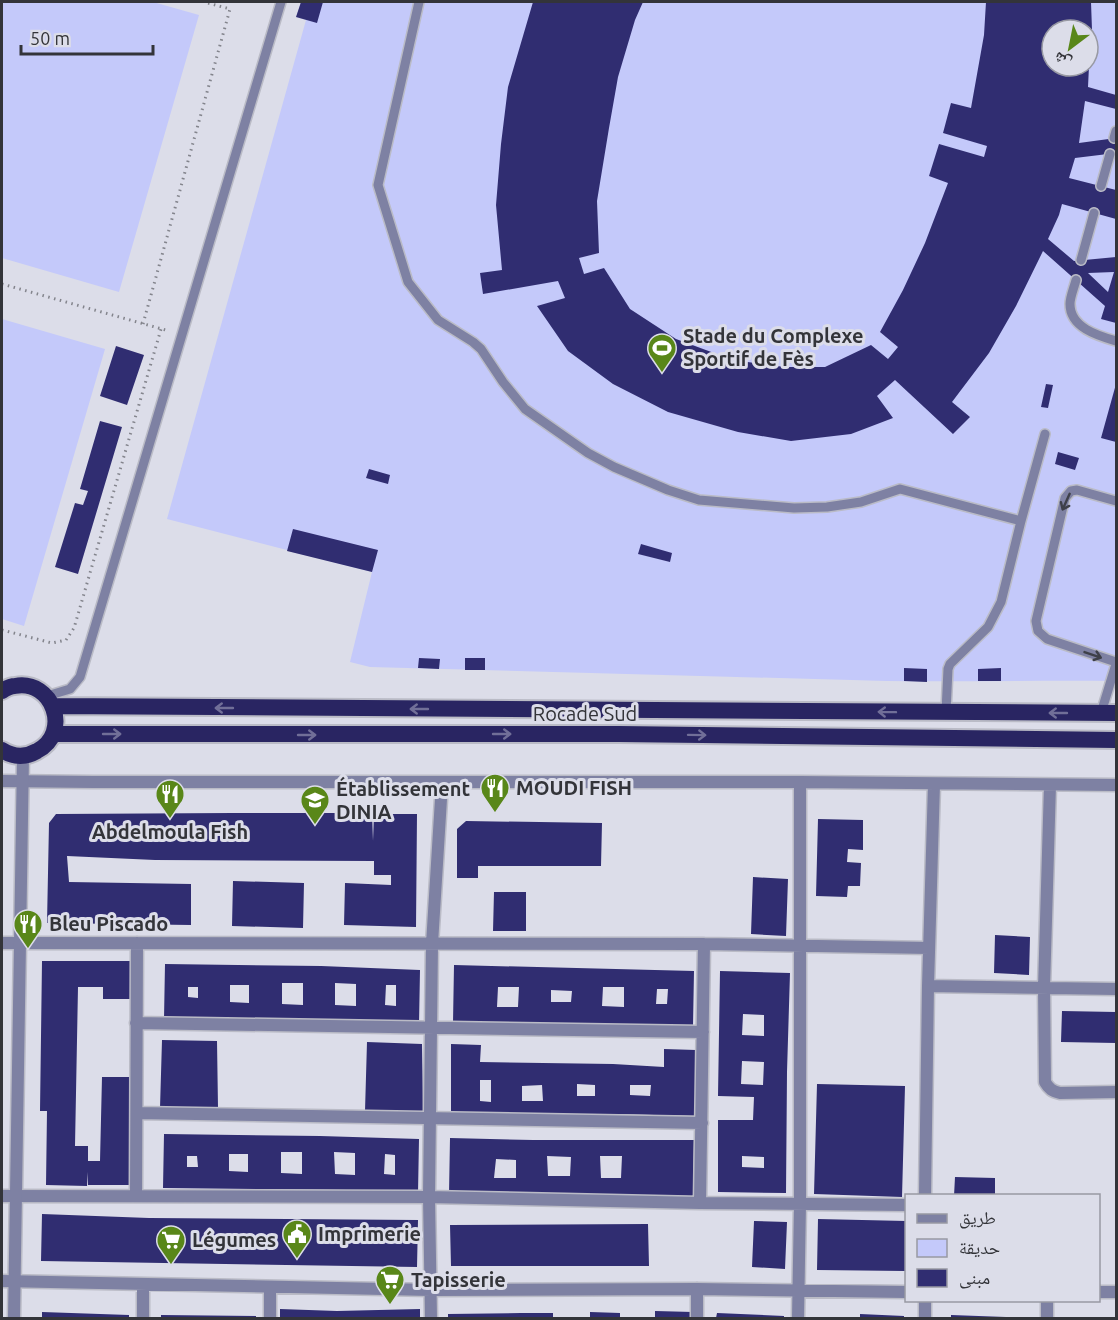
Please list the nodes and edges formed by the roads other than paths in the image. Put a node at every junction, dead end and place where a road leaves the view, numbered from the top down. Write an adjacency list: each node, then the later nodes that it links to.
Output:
1 (281, 2): 14 (lane)
2 (419, 2): 11 (lane)
3 (1110, 154): 4 (lane)
4 (1101, 186)
5 (1094, 213): 6 (lane)
6 (1081, 260)
7 (1076, 280): 8 (lane)
8 (1116, 341)
9 (1045, 434): 11 (lane)
10 (1116, 501): 12 (lane, one-way to 12)
11 (1021, 521): 15 (lane)
12 (1116, 663): 16 (lane)
13 (2, 691): 14 (highway, Rocade Sud)
14 (50, 701): 15 (highway, Rocade Sud, one-way to 14); 17 (highway)
15 (946, 712): 16 (highway, Rocade Sud, one-way to 15)
16 (1109, 713)
17 (53, 734): 18 (highway, Rocade Sud, one-way to 18); 20 (highway)
18 (1116, 740)
19 (2, 750): 20 (highway)
20 (23, 756): 22 (street)
21 (2, 781): 22 (street)
22 (23, 781): 24 (street); 29 (street)
23 (800, 782): 24 (street); 25 (street); 33 (street)
24 (442, 783): 31 (street)
25 (934, 784): 27 (street); 34 (street)
26 (1116, 784): 27 (street)
27 (1050, 785): 36 (street)
28 (2, 943): 29 (street)
29 (20, 943): 30 (street); 47 (street)
30 (137, 943): 31 (street); 38 (street)
31 (432, 944): 32 (street); 39 (street)
32 (704, 944): 33 (street); 40 (street)
33 (800, 946): 34 (street); 51 (street)
34 (929, 948): 35 (street)
35 (928, 986): 36 (street); 45 (street)
36 (1044, 988): 37 (street); 41 (street)
37 (1116, 989)
38 (136, 1023): 39 (street); 42 (street)
39 (431, 1027): 40 (street); 43 (street)
40 (703, 1032): 44 (street)
41 (1116, 1092)
42 (137, 1113): 43 (street); 48 (street)
43 (431, 1118): 44 (street); 49 (street)
44 (702, 1123): 50 (street)
45 (925, 1194)
46 (2, 1196): 47 (street)
47 (15, 1196): 48 (street); 53 (street)
48 (136, 1196): 49 (street)
49 (429, 1197): 50 (street); 58 (street)
50 (700, 1203): 51 (street)
51 (800, 1204): 52 (street); 57 (street)
52 (905, 1205)
53 (8, 1282): 54 (street); 64 (street)
54 (143, 1284): 55 (street); 65 (street)
55 (270, 1288): 58 (street); 66 (street)
56 (697, 1289): 57 (street); 58 (street); 68 (street)
57 (798, 1289): 59 (street); 69 (street)
58 (430, 1290): 67 (street)
59 (905, 1292)
60 (1100, 1292): 61 (street)
61 (1116, 1292)
62 (925, 1302): 70 (street)
63 (1047, 1302): 71 (street)
64 (14, 1318)
65 (143, 1318)
66 (270, 1318)
67 (431, 1318)
68 (697, 1318)
69 (798, 1318)
70 (925, 1318)
71 (1047, 1318)

